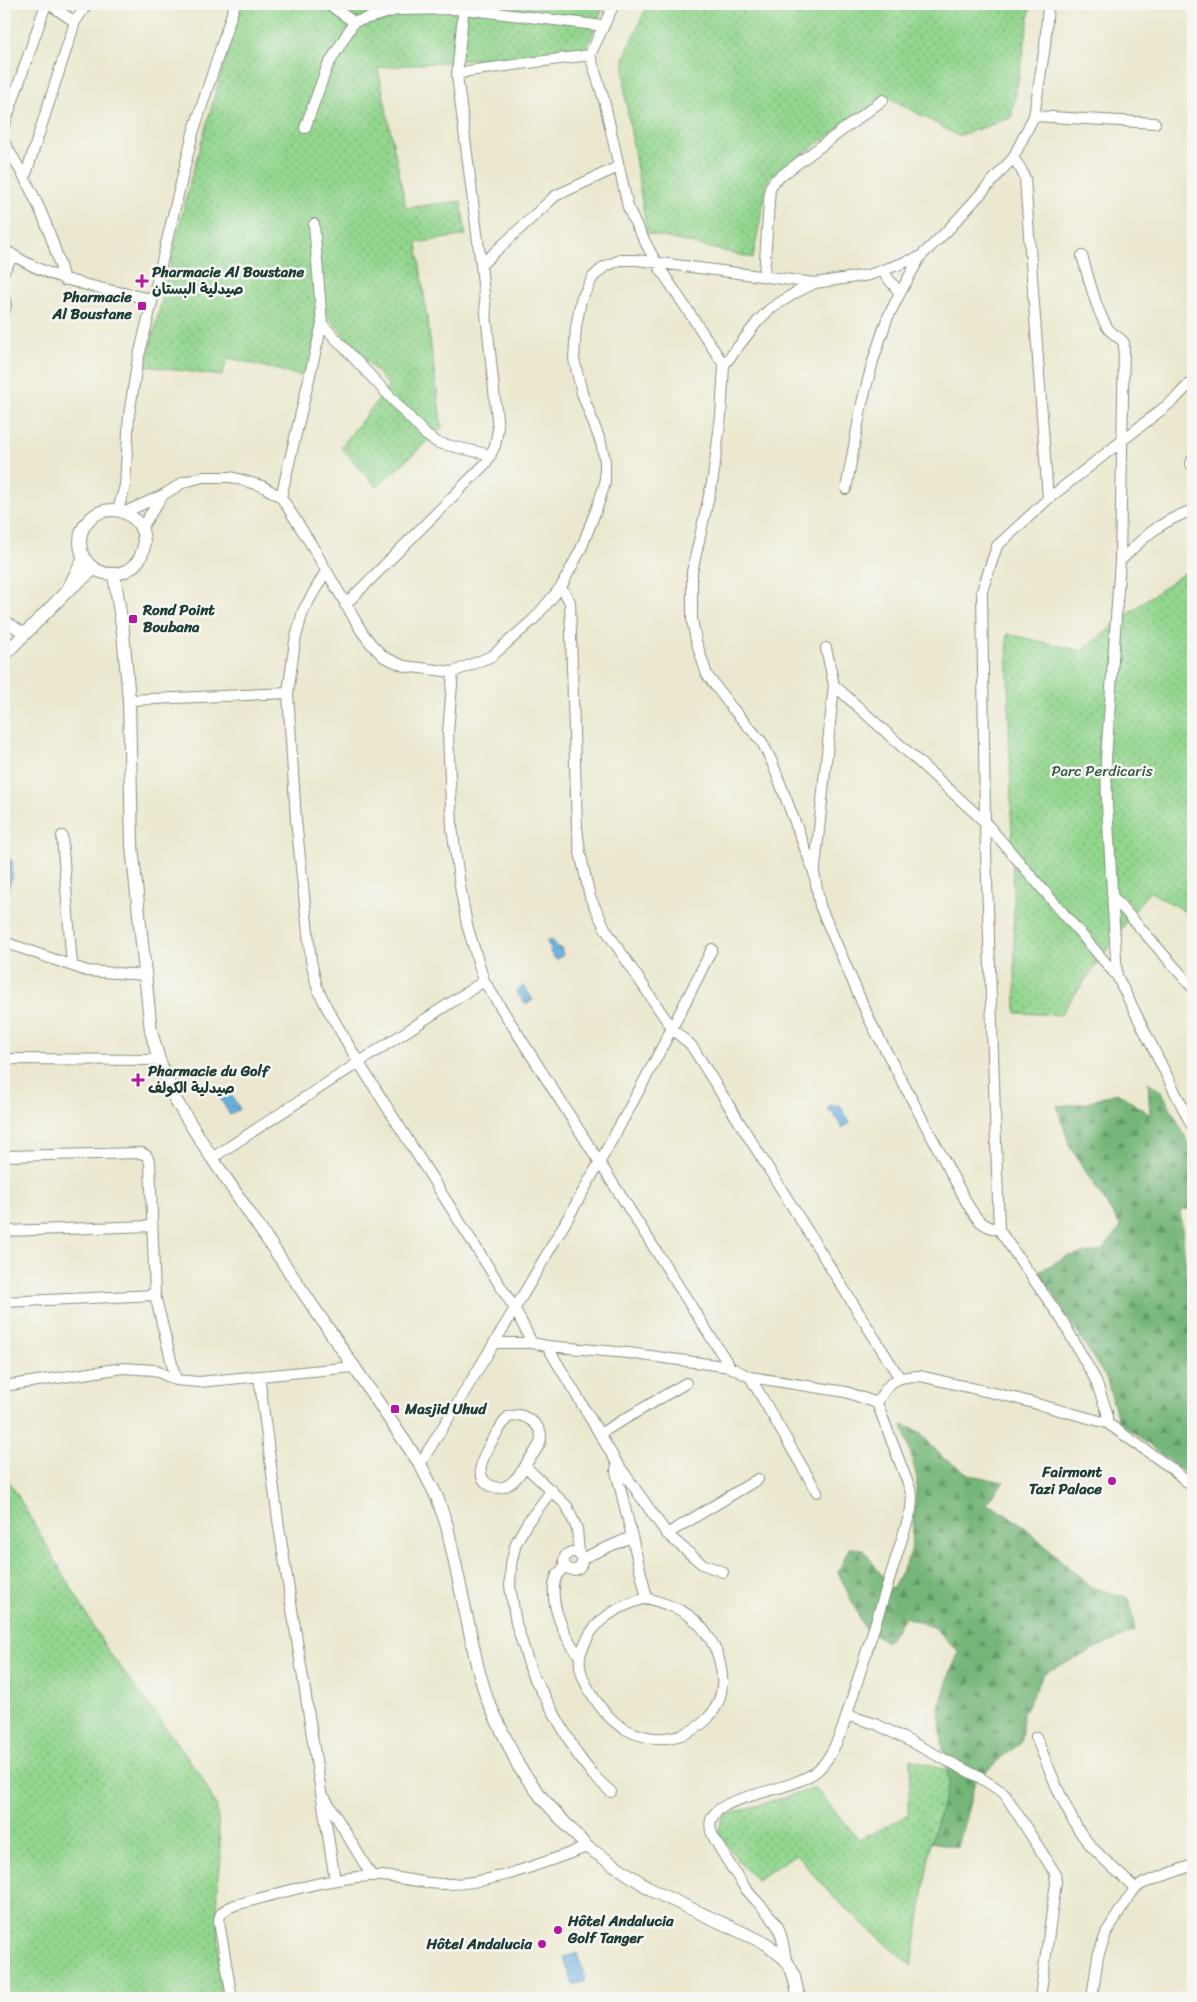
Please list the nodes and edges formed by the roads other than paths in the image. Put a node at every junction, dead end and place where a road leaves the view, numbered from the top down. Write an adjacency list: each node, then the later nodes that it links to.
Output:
1 (48, 4): 8 (street); 16 (street)
2 (87, 4): 8 (street)
3 (235, 4): 36 (street)
4 (328, 4): 9 (street)
5 (614, 4): 10 (street)
6 (1048, 4): 14 (street)
7 (464, 6): 9 (street); 10 (street); 12 (street)
8 (75, 22): 21 (street)
9 (354, 22): 17 (street)
10 (604, 26): 11 (street)
11 (590, 55): 12 (street); 20 (street)
12 (457, 75): 28 (street)
13 (883, 100): 31 (street)
14 (1034, 116): 15 (street); 19 (street)
15 (1155, 123)
16 (4, 126)
17 (305, 128)
18 (4, 142): 21 (street)
19 (1013, 158): 26 (street); 46 (street)
20 (618, 167): 27 (street); 28 (street)
21 (25, 177): 32 (street)
22 (314, 224): 38 (street)
23 (4, 249): 24 (street)
24 (13, 256): 29 (street); 32 (street)
25 (1082, 256): 41 (street)
26 (920, 257): 30 (street); 34 (street)
27 (657, 264): 31 (street); 39 (street); 55 (street)
28 (481, 265): 42 (street)
29 (4, 271)
30 (882, 271): 33 (street); 34 (street)
31 (764, 276): 33 (street)
32 (64, 280): 36 (street)
33 (816, 283): 39 (street)
34 (900, 293): 43 (street)
35 (4, 299): 37 (street)
36 (152, 299): 48 (street)
37 (4, 312)
38 (322, 324): 42 (street); 45 (street)
39 (724, 365): 68 (street)
40 (1193, 380): 41 (street)
41 (1122, 439): 46 (street); 51 (street)
42 (491, 455): 57 (street)
43 (846, 489)
44 (163, 495): 45 (street); 48 (street); 49 (street)
45 (281, 497): 53 (street)
46 (1048, 499): 66 (street)
47 (1193, 510): 51 (street)
48 (121, 511): 49 (main road); 50 (main road)
49 (142, 529): 54 (main road)
50 (84, 558): 52 (main road); 56 (main road)
51 (1120, 561): 69 (street)
52 (94, 569): 54 (main road); 56 (main road)
53 (326, 571): 57 (street); 64 (street)
54 (120, 573): 65 (main road)
55 (561, 587): 62 (street); 77 (street)
56 (67, 591): 59 (main road)
57 (345, 605): 62 (street)
58 (4, 620): 59 (street)
59 (25, 634): 61 (main road)
60 (826, 648): 63 (street)
61 (4, 655)
62 (453, 672): 75 (street)
63 (834, 685): 66 (street); 68 (street)
64 (288, 693): 65 (street); 80 (street)
65 (129, 700): 73 (main road)
66 (985, 822): 74 (street); 86 (street)
67 (62, 836): 72 (street)
68 (814, 872): 86 (street)
69 (1114, 898): 74 (street); 76 (street)
70 (4, 942): 72 (street)
71 (712, 949): 77 (street)
72 (72, 965): 73 (street)
73 (145, 975): 79 (main road)
74 (1117, 976): 81 (street)
75 (484, 981): 80 (street); 84 (street)
76 (1193, 988)
77 (673, 1030): 84 (street); 98 (street)
78 (4, 1059): 79 (street)
79 (159, 1060): 83 (main road)
80 (359, 1062): 83 (street); 90 (street)
81 (1193, 1128)
82 (4, 1156): 85 (street)
83 (212, 1158): 94 (main road)
84 (600, 1161): 90 (street); 95 (street)
85 (152, 1226): 87 (street); 88 (street)
86 (999, 1230): 103 (street)
87 (4, 1231)
88 (155, 1295): 89 (street); 99 (street)
89 (4, 1302)
90 (515, 1309): 91 (street); 92 (street)
91 (495, 1343): 92 (street); 106 (street)
92 (532, 1343): 93 (street)
93 (547, 1346): 95 (street); 104 (street)
94 (352, 1367): 96 (street); 106 (main road)
95 (730, 1367): 97 (street)
96 (259, 1376): 99 (street); 121 (street)
97 (750, 1377): 102 (street); 111 (street)
98 (899, 1377): 102 (street); 103 (street)
99 (176, 1380): 101 (street)
100 (686, 1383): 104 (street)
101 (4, 1386)
102 (876, 1402): 118 (street)
103 (1107, 1423): 109 (street)
104 (601, 1433): 105 (street)
105 (617, 1463): 112 (street); 113 (street)
106 (420, 1464): 122 (main road)
107 (525, 1466): 107 (street); 110 (street)
108 (758, 1479): 112 (street)
109 (1193, 1488)
110 (552, 1490): 114 (street); 120 (street)
111 (817, 1492)
112 (667, 1534): 115 (street)
113 (631, 1537): 114 (street); 116 (street)
114 (581, 1556): 117 (street)
115 (723, 1572)
116 (647, 1598): 117 (street); 117 (street)
117 (580, 1657)
118 (847, 1715): 127 (street); 130 (street)
119 (1036, 1737): 126 (street)
120 (611, 1792)
121 (322, 1793): 124 (street); 125 (street)
122 (587, 1846): 124 (street); 127 (main road)
123 (1193, 1865): 126 (street)
124 (371, 1875): 125 (street)
125 (335, 1880): 128 (street)
126 (1135, 1888): 131 (street)
127 (786, 1960): 129 (main road)
128 (232, 1998)
129 (799, 1998)
130 (1040, 1998)
131 (1092, 1998)

